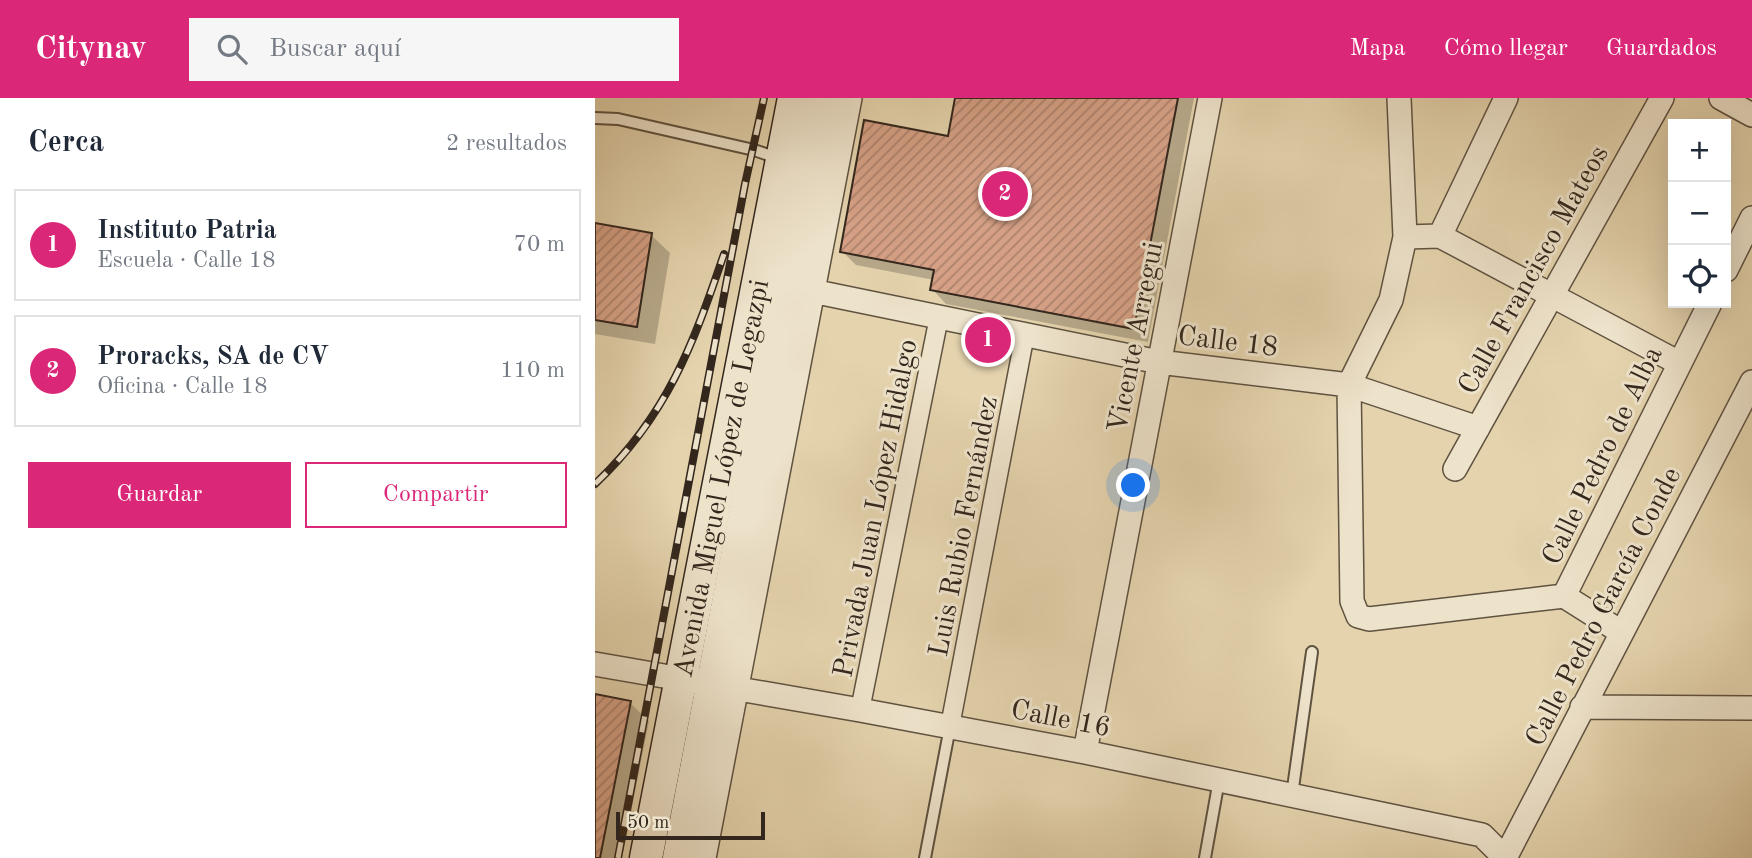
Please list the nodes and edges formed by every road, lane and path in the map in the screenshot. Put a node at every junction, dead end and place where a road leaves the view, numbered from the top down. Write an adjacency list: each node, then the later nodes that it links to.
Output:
1 (794, 98): 11 (main road, Avenida Miguel López de Legazpi)
2 (825, 98): 32 (main road, Avenida Miguel López de Legazpi)
3 (850, 98): 16 (street, Avenida Miguel López de Legazpi)
4 (1210, 98): 21 (street, Vicente Arregui)
5 (1399, 98): 14 (street)
6 (1506, 98): 13 (street)
7 (1661, 98): 17 (street, Calle Francisco Mateos)
8 (1721, 98): 9 (street)
9 (1752, 116)
10 (595, 118): 11 (lane)
11 (782, 159): 31 (main road, Avenida Miguel López de Legazpi)
12 (1752, 218): 15 (street)
13 (1440, 236): 14 (street); 17 (street)
14 (1405, 237): 24 (street)
15 (1731, 260)
16 (812, 291): 19 (street, Calle 18); 32 (street, Avenida Miguel López de Legazpi)
17 (1552, 296): 22 (street); 25 (street, Calle Francisco Mateos)
18 (1707, 308): 22 (street, Calle Pedro de Alba)
19 (939, 317): 20 (street, Calle 18); 35 (street, Privada Juan López Hidalgo)
20 (1025, 334): 21 (street, Calle 18); 36 (street, Luis Rubio Fernández)
21 (1159, 362): 24 (street, Calle 18); 37 (street, Vicente Arregui)
22 (1679, 363): 27 (street, Calle Pedro de Alba)
23 (1752, 382): 28 (street, Calle Pedro García Conde)
24 (1349, 385): 25 (street, Calle 18); 27 (street)
25 (1478, 428): 26 (street, Calle Francisco Mateos)
26 (1455, 469)
27 (1565, 596): 28 (street)
28 (1621, 632): 33 (street, Calle Pedro García Conde)
29 (1313, 652): 39 (lane)
30 (595, 664): 31 (street, Calle 16)
31 (680, 679): 32 (street, Calle 16); 40 (main road, Avenida Miguel López de Legazpi)
32 (724, 687): 35 (street, Calle 16); 41 (main road, Avenida Miguel López de Legazpi); 42 (street, Avenida Miguel López de Legazpi)
33 (1582, 707): 34 (street); 45 (street, Calle Pedro García Conde)
34 (1752, 708)
35 (860, 710): 36 (street, Calle 16)
36 (950, 726): 37 (street, Calle 16); 43 (lane)
37 (1085, 752): 38 (street, Calle 16)
38 (1219, 780): 39 (street, Calle 16); 44 (lane)
39 (1292, 795): 45 (street, Calle 16)
40 (646, 858)
41 (679, 858)
42 (705, 858)
43 (925, 858)
44 (1205, 858)
45 (1505, 858)

